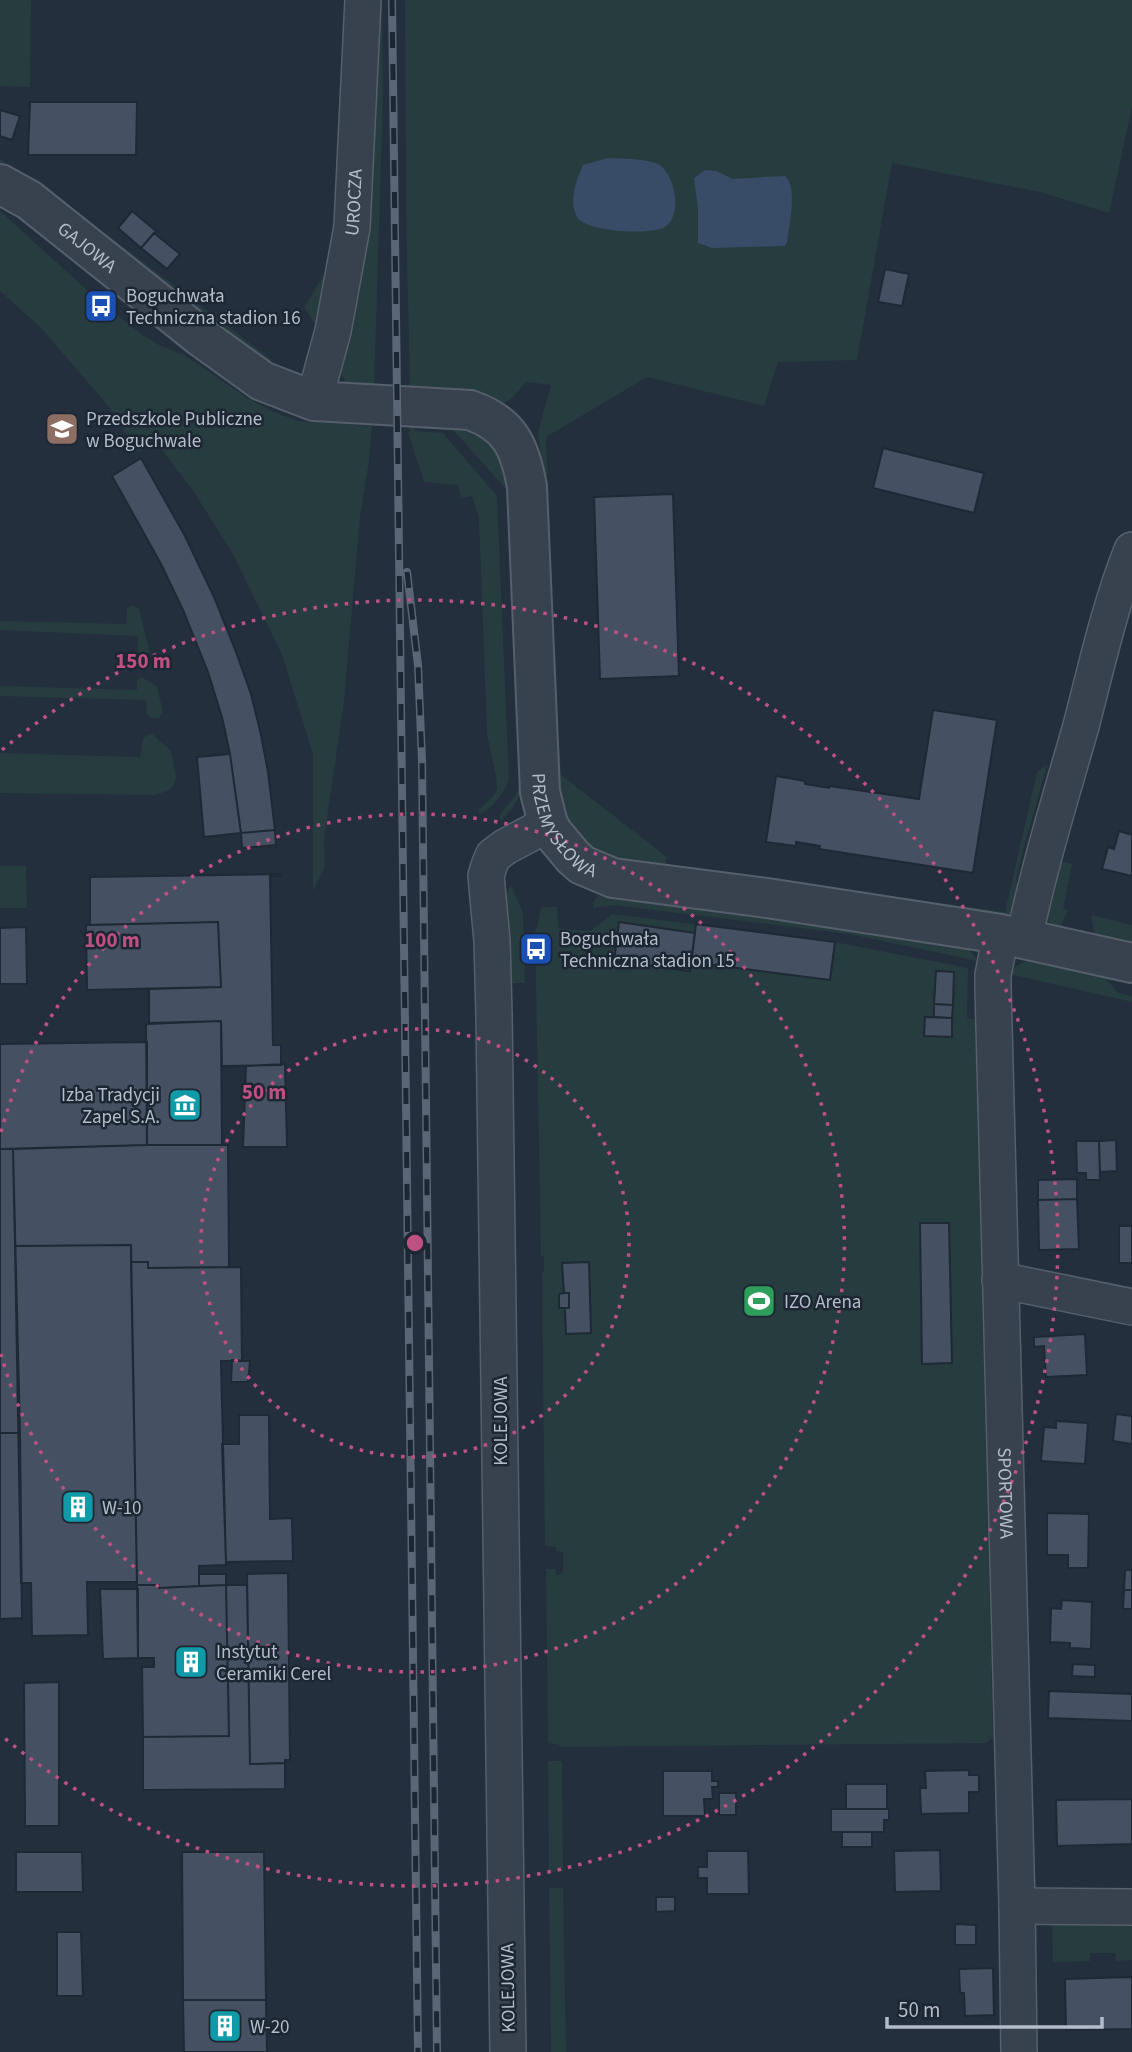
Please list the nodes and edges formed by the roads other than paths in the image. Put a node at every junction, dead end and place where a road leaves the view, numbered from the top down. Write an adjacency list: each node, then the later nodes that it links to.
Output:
1 (363, 0): 3 (street, UROCZA)
2 (0, 184): 3 (street, GAJOWA)
3 (314, 401): 5 (street, PRZEMYSŁOWA)
4 (1132, 550): 6 (street, SPORTOWA)
5 (548, 824): 6 (street, PRZEMYSŁOWA); 12 (street, KOLEJOWA)
6 (1013, 937): 7 (street, PRZEMYSŁOWA); 8 (street, SPORTOWA)
7 (1132, 963)
8 (1000, 1280): 9 (street); 10 (street, SPORTOWA)
9 (1132, 1307)
10 (1017, 1906): 11 (street); 13 (street, SPORTOWA)
11 (1132, 1907)
12 (508, 2052)
13 (1019, 2052)

